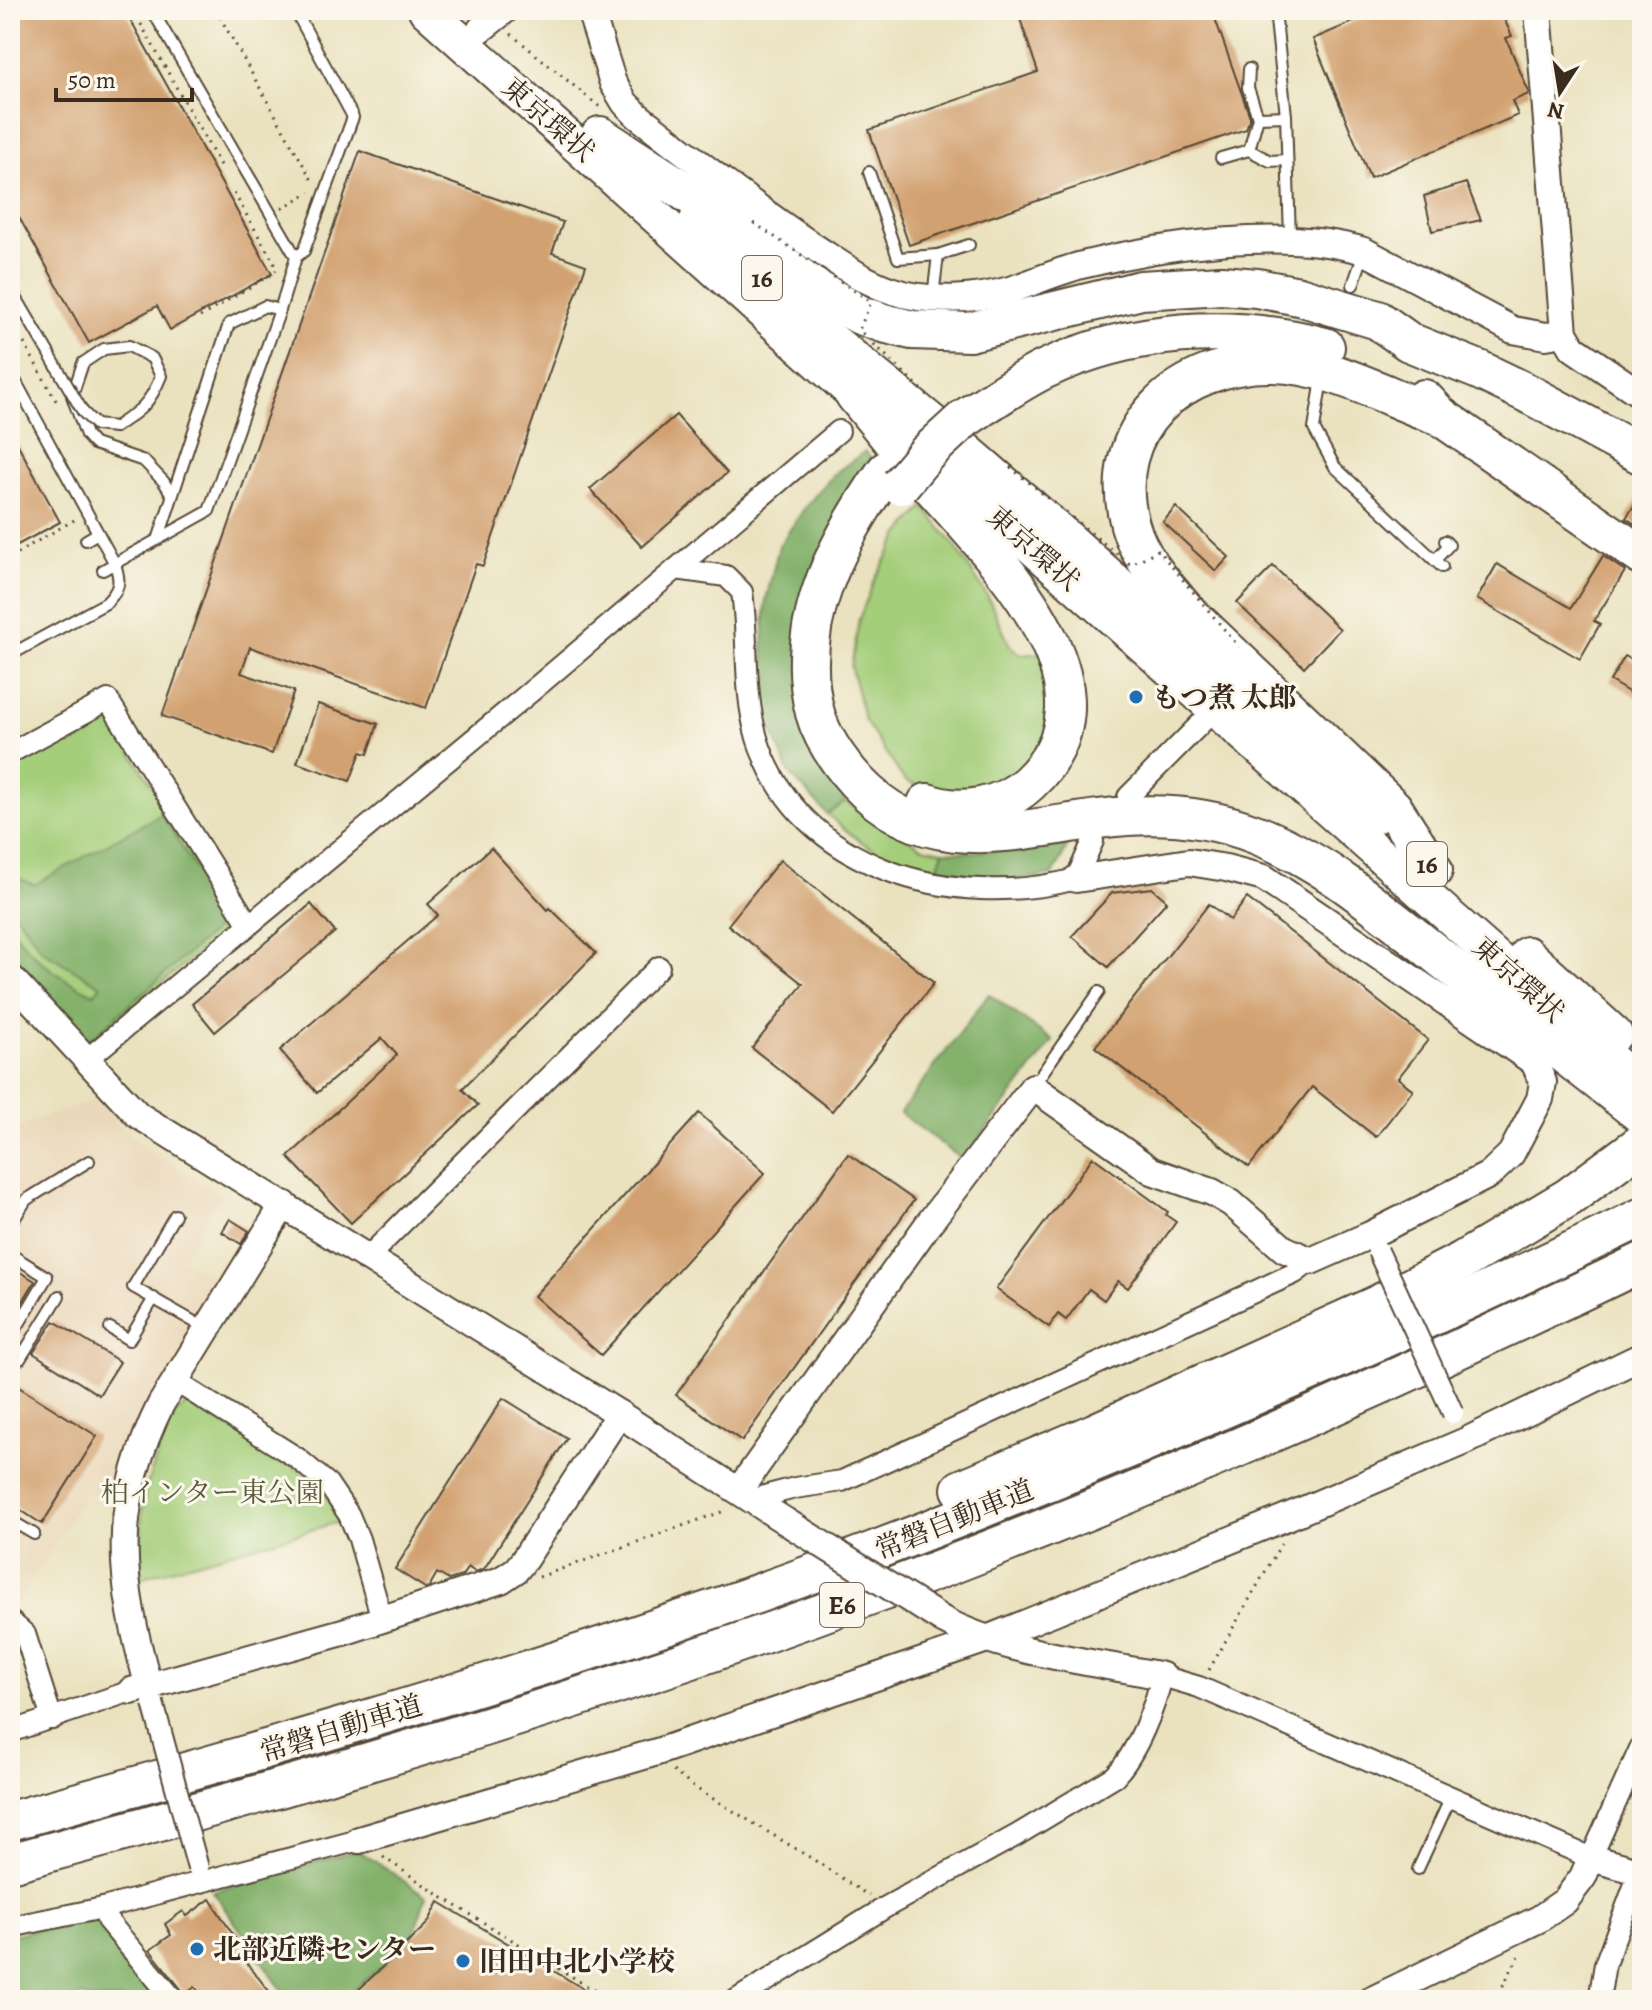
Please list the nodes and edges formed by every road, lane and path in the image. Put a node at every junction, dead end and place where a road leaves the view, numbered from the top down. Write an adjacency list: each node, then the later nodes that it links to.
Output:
1 (133, 10): 19 (path)
2 (152, 10): 30 (lane)
3 (185, 10): 10 (path)
4 (216, 10): 22 (path)
5 (295, 10): 30 (lane)
6 (426, 10): 41 (highway, 東京環状 / 16)
7 (590, 10): 33 (street)
8 (1275, 10): 13 (lane)
9 (1538, 10): 36 (street)
10 (176, 15)
11 (482, 16): 15 (highway, 東京環状 / 16)
12 (1249, 69): 14 (lane)
13 (1286, 116): 14 (lane); 18 (lane)
14 (1258, 117): 16 (lane)
15 (600, 136): 37 (highway); 63 (highway, 東京環状 / 16)
16 (1249, 150): 17 (lane); 18 (lane)
17 (1221, 158)
18 (1287, 160): 26 (lane)
19 (221, 167)
20 (869, 172): 29 (lane)
21 (320, 180): 22 (path)
22 (316, 189): 24 (path)
23 (234, 193): 35 (path)
24 (282, 208)
25 (754, 223): 43 (path, bridge)
26 (1290, 240): 28 (street); 33 (street)
27 (969, 245): 29 (lane)
28 (1364, 251): 31 (lane); 36 (street)
29 (938, 255): 33 (lane)
30 (296, 257): 34 (lane)
31 (1353, 285)
32 (10, 287): 50 (lane, bridge)
33 (933, 297)
34 (280, 310): 50 (lane); 53 (lane)
35 (200, 317)
36 (1564, 333): 42 (street)
37 (1409, 342): 43 (highway); 47 (highway)
38 (25, 344): 44 (path)
39 (10, 371): 52 (lane)
40 (1321, 385): 55 (lane)
41 (855, 395): 49 (highway); 63 (highway, 東京環状 / 16)
42 (1642, 395)
43 (949, 409): 45 (highway); 49 (highway, bridge)
44 (62, 411)
45 (1440, 416): 56 (highway); 67 (highway)
46 (839, 431): 59 (street)
47 (1642, 455)
48 (1010, 467): 61 (path, bridge)
49 (893, 478): 77 (highway)
50 (172, 495): 53 (lane)
51 (76, 520): 57 (path)
52 (98, 533): 54 (lane); 58 (lane)
53 (159, 537): 58 (lane)
54 (86, 540)
55 (1445, 541)
56 (1642, 556)
57 (10, 557)
58 (115, 564): 60 (lane); 62 (lane)
59 (676, 569): 68 (street); 69 (street)
60 (103, 570)
61 (1239, 647)
62 (12, 650)
63 (1225, 699): 65 (street); 67 (highway, 東京環状 / 16); 76 (highway, 東京環状 / 16)
64 (10, 753): 69 (street)
65 (1128, 797)
66 (1093, 841): 68 (street)
67 (1433, 870): 73 (highway, 東京環状 / 16)
68 (1076, 879): 84 (street)
69 (249, 925): 74 (street)
70 (659, 967): 86 (street)
71 (10, 977): 74 (street)
72 (1099, 992): 75 (lane)
73 (1642, 1058)
74 (86, 1060): 80 (street)
75 (1033, 1087): 87 (street); 99 (street)
76 (1642, 1087)
77 (1642, 1115)
78 (1642, 1143): 106 (highway)
79 (89, 1161): 82 (lane)
80 (284, 1204): 86 (street); 92 (street)
81 (175, 1215): 90 (lane)
82 (16, 1216)
83 (1642, 1217): 106 (highway, 常磐自動車道 / E6)
84 (1374, 1243): 87 (street); 98 (street, bridge)
85 (10, 1254): 93 (lane)
86 (367, 1258): 97 (street)
87 (1311, 1261): 99 (street)
88 (1642, 1262): 121 (highway, 常磐自動車道 / E6)
89 (59, 1296): 95 (lane)
90 (154, 1298): 91 (lane); 92 (lane)
91 (110, 1328)
92 (207, 1329): 96 (street)
93 (10, 1339)
94 (1642, 1356): 98 (street)
95 (20, 1359)
96 (175, 1381): 105 (street); 112 (street)
97 (619, 1414): 99 (street); 103 (street)
98 (1466, 1441): 100 (street)
99 (741, 1499): 103 (path); 108 (street, bridge)
100 (1287, 1517): 104 (street); 111 (path)
101 (10, 1520): 102 (lane)
102 (34, 1534)
103 (501, 1580): 105 (street)
104 (1056, 1611): 108 (street); 109 (street)
105 (382, 1619): 112 (street)
106 (684, 1620): 118 (highway, 常磐自動車道 / E6)
107 (10, 1621): 113 (street)
108 (987, 1639): 109 (street); 116 (street)
109 (1063, 1657): 110 (street)
110 (1162, 1676): 111 (street); 125 (street)
111 (1199, 1687): 117 (street)
112 (144, 1693): 113 (street); 124 (street, bridge)
113 (52, 1719): 114 (street)
114 (10, 1732)
115 (1642, 1744): 120 (street)
116 (657, 1752): 119 (street); 125 (path)
117 (1451, 1797): 120 (street); 122 (lane)
118 (10, 1821)
119 (359, 1840): 124 (street); 130 (path)
120 (1591, 1858): 123 (street); 127 (street)
121 (10, 1863)
122 (1418, 1869)
123 (1641, 1872): 134 (street)
124 (200, 1874): 126 (street)
125 (886, 1907): 131 (street)
126 (103, 1908): 128 (street); 129 (street)
127 (1539, 1919): 132 (street); 133 (path)
128 (10, 1927)
129 (174, 2000)
130 (610, 2000)
131 (736, 2000)
132 (1372, 2000)
133 (1495, 2000)
134 (1599, 2000)

